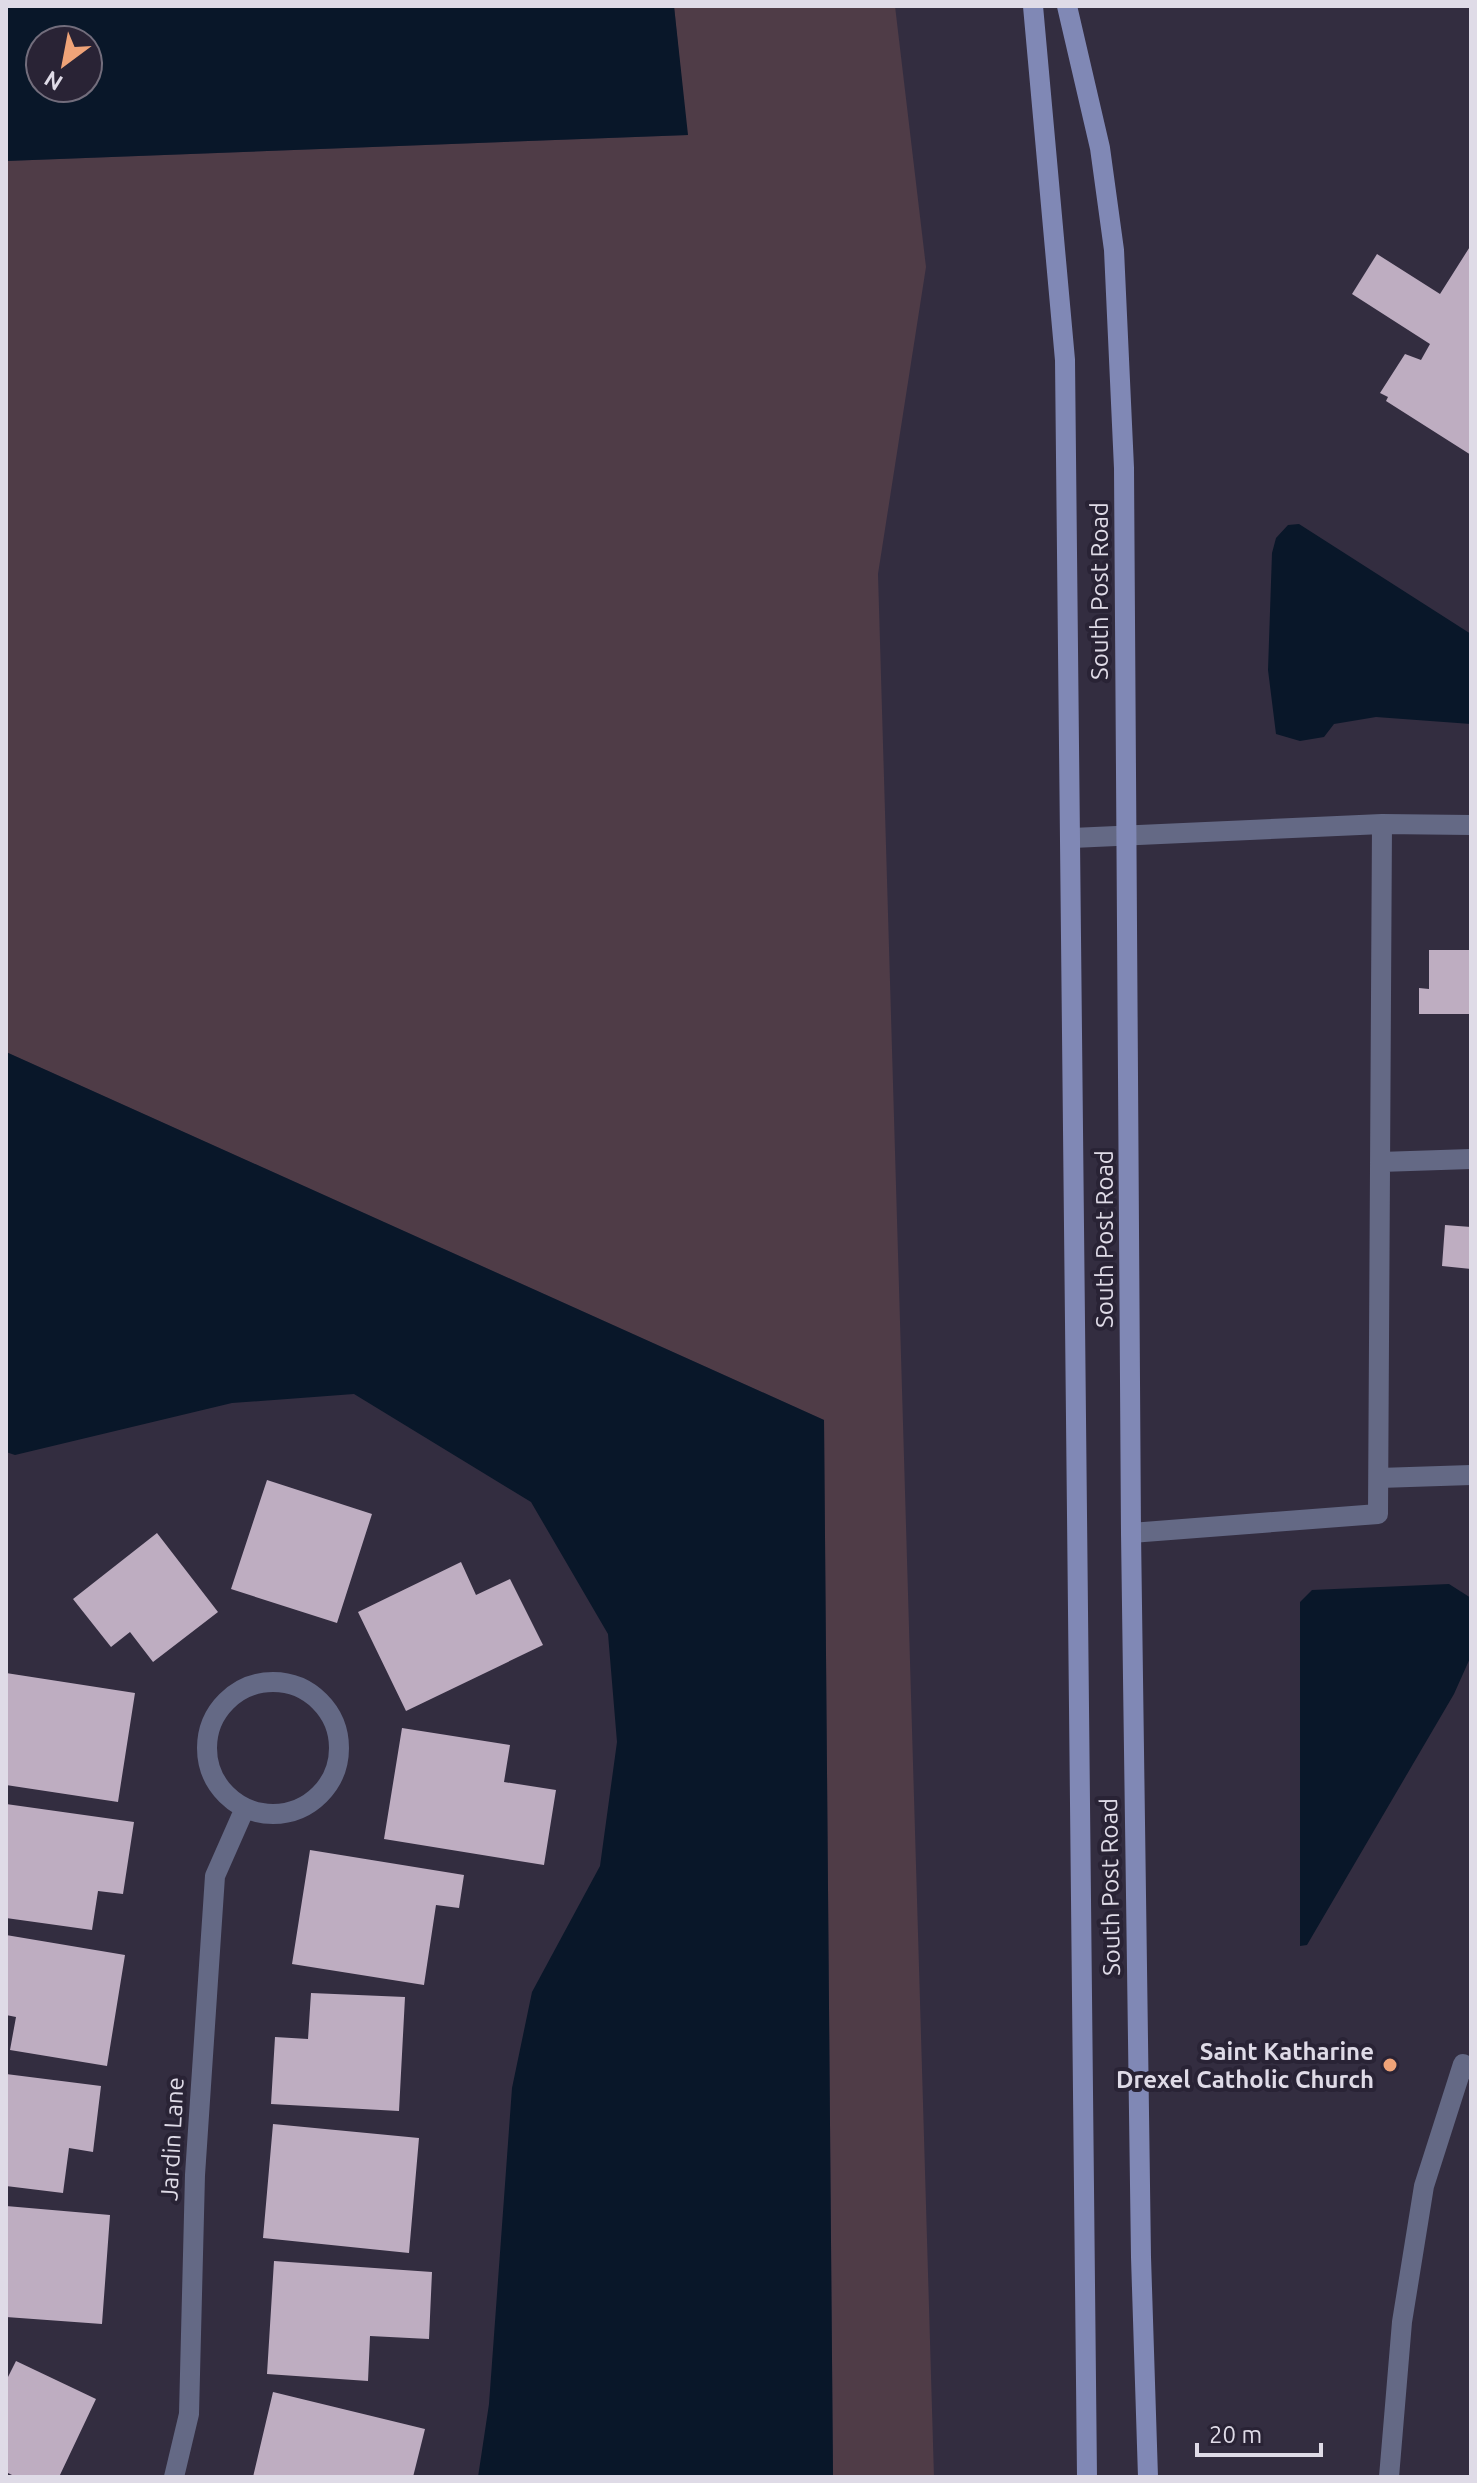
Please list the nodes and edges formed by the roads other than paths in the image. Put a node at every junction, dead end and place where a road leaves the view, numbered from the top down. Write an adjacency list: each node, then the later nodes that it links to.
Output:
1 (1033, 6): 6 (street, South Post Road)
2 (1067, 6): 5 (street, South Post Road)
3 (1382, 824): 4 (street); 5 (street); 8 (street)
4 (1471, 825)
5 (1126, 837): 6 (street); 11 (street, South Post Road)
6 (1072, 838): 15 (street, South Post Road)
7 (1471, 1159): 8 (street)
8 (1380, 1162): 10 (street)
9 (1471, 1475): 10 (street)
10 (1379, 1478): 11 (street)
11 (1131, 1533): 16 (street, South Post Road)
12 (245, 1808): 12 (street); 14 (street, Jardin Lane)
13 (1471, 2069): 17 (street)
14 (174, 2477)
15 (1087, 2477)
16 (1148, 2477)
17 (1389, 2477)

